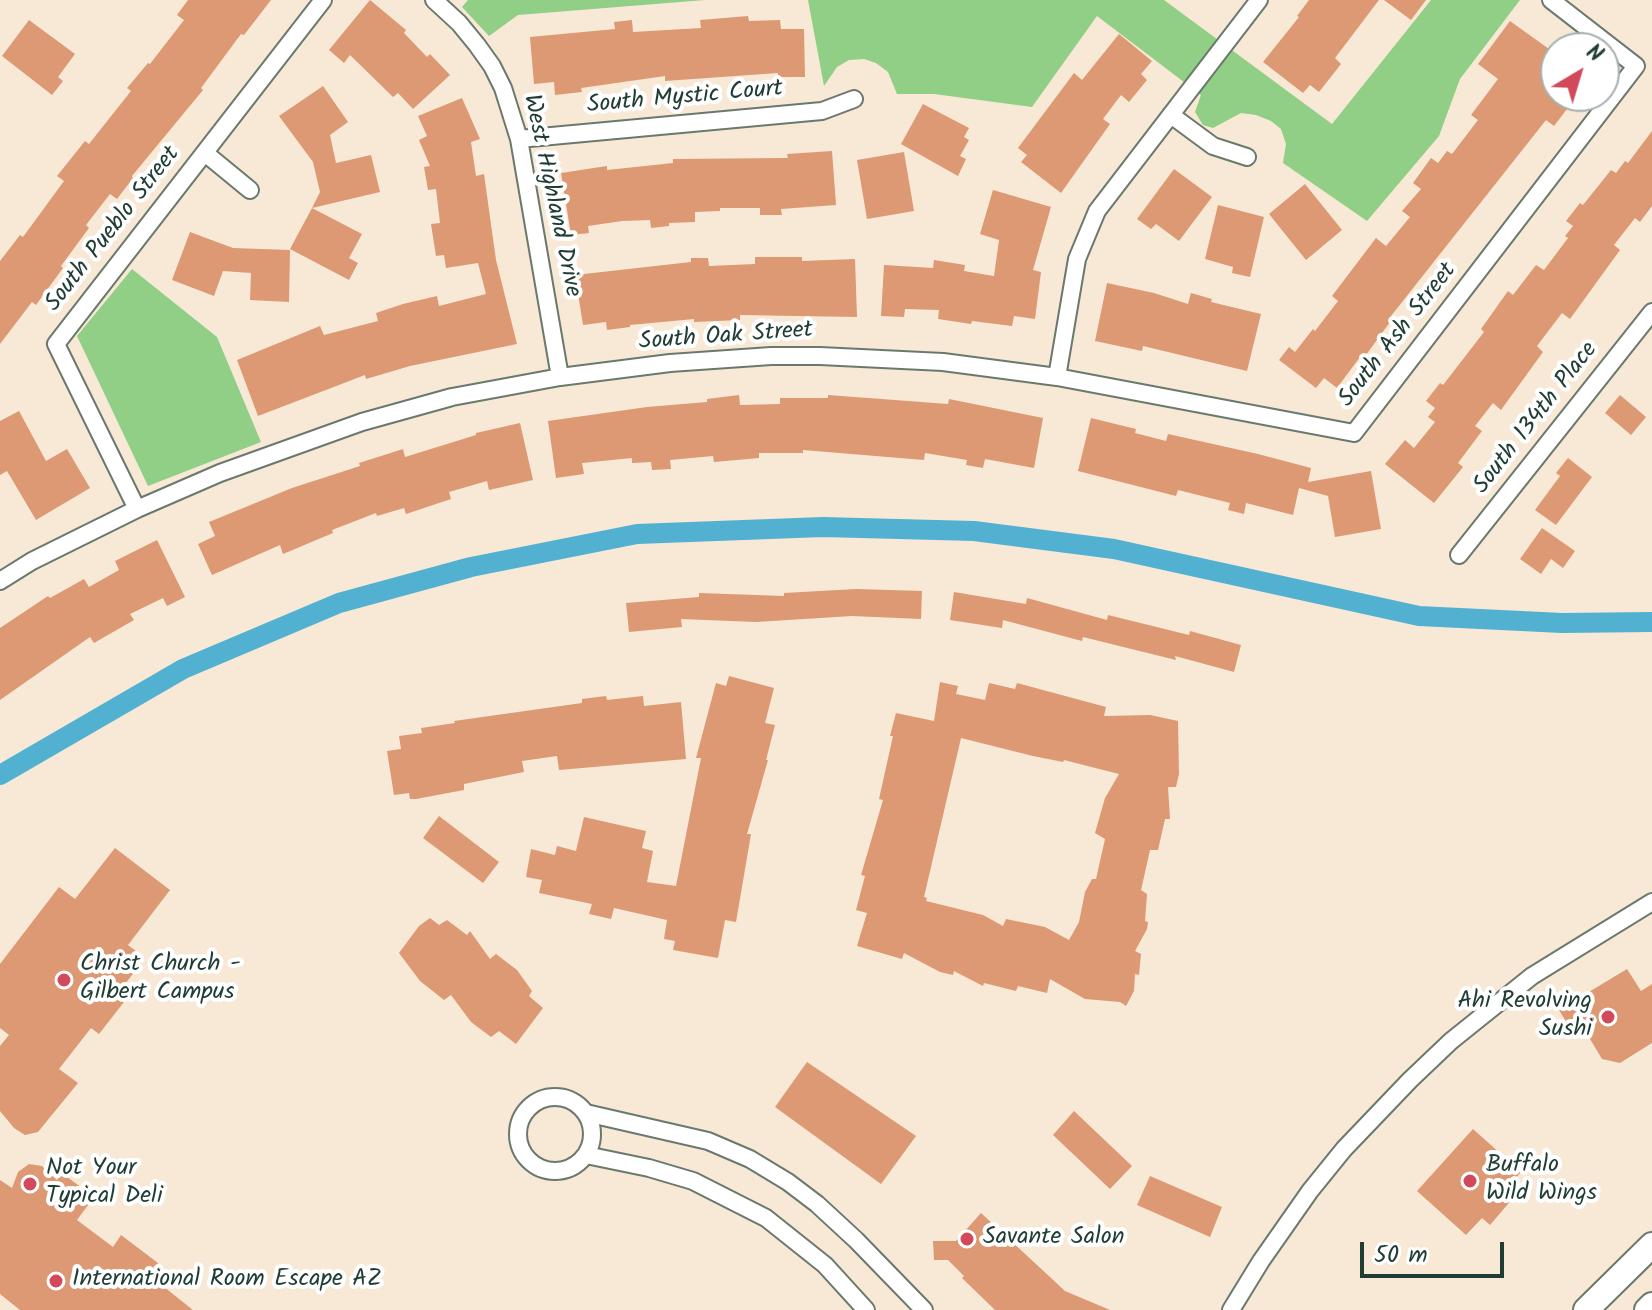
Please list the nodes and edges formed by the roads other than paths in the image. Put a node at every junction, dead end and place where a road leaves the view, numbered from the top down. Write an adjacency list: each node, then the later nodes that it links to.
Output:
1 (323, 0): 8 (street, South Pueblo Street)
2 (434, 0): 7 (street, West Highland Drive)
3 (1259, 0): 6 (street)
4 (1551, 0): 13 (street, South Ash Street)
5 (854, 99): 7 (street, South Mystic Court)
6 (1171, 115): 9 (street); 13 (street)
7 (519, 139): 12 (street, West Highland Drive)
8 (205, 153): 10 (street); 14 (street, South Pueblo Street)
9 (1247, 157)
10 (250, 190)
11 (1652, 312): 15 (street, South 134th Place)
12 (560, 377): 13 (street, South Oak Street); 14 (street, South Oak Street)
13 (1057, 377)
14 (137, 509): 16 (street, South Oak Street)
15 (1459, 555)
16 (0, 581)
17 (1652, 902): 24 (street)
18 (586, 1113): 19 (street); 19 (street); 23 (street)
19 (586, 1155): 22 (street)
20 (1652, 1245): 25 (main road)
21 (1652, 1305): 26 (main road)
22 (866, 1310)
23 (924, 1310)
24 (1231, 1310)
25 (1586, 1310)
26 (1647, 1310)

